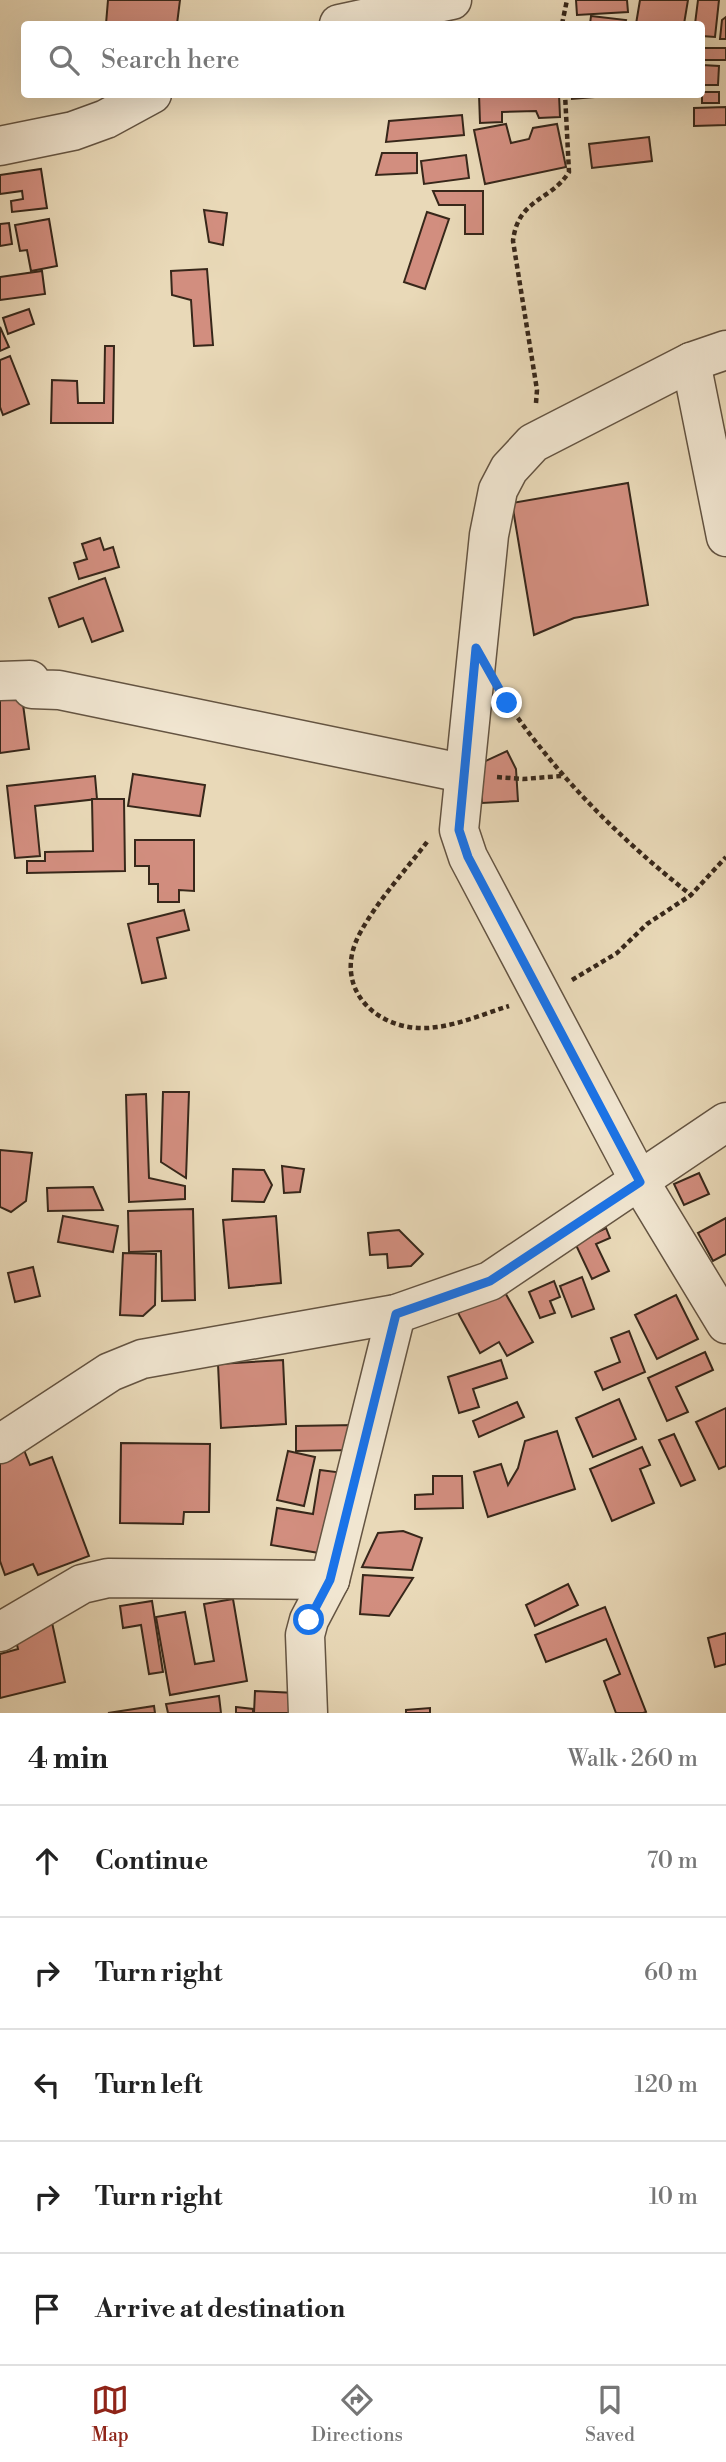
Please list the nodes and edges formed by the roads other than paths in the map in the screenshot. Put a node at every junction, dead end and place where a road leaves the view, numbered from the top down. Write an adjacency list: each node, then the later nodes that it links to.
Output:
1 (452, 0): 2 (street)
2 (353, 21)
3 (145, 98): 4 (street)
4 (0, 146)
5 (709, 356): 6 (street); 8 (street)
6 (726, 537)
7 (0, 681): 8 (street)
8 (463, 773): 10 (street)
9 (726, 1122): 10 (street)
10 (640, 1182): 11 (street); 12 (street)
11 (396, 1314): 13 (street); 14 (street)
12 (726, 1324)
13 (0, 1444)
14 (330, 1580): 15 (street); 16 (street)
15 (0, 1632)
16 (308, 1713)

